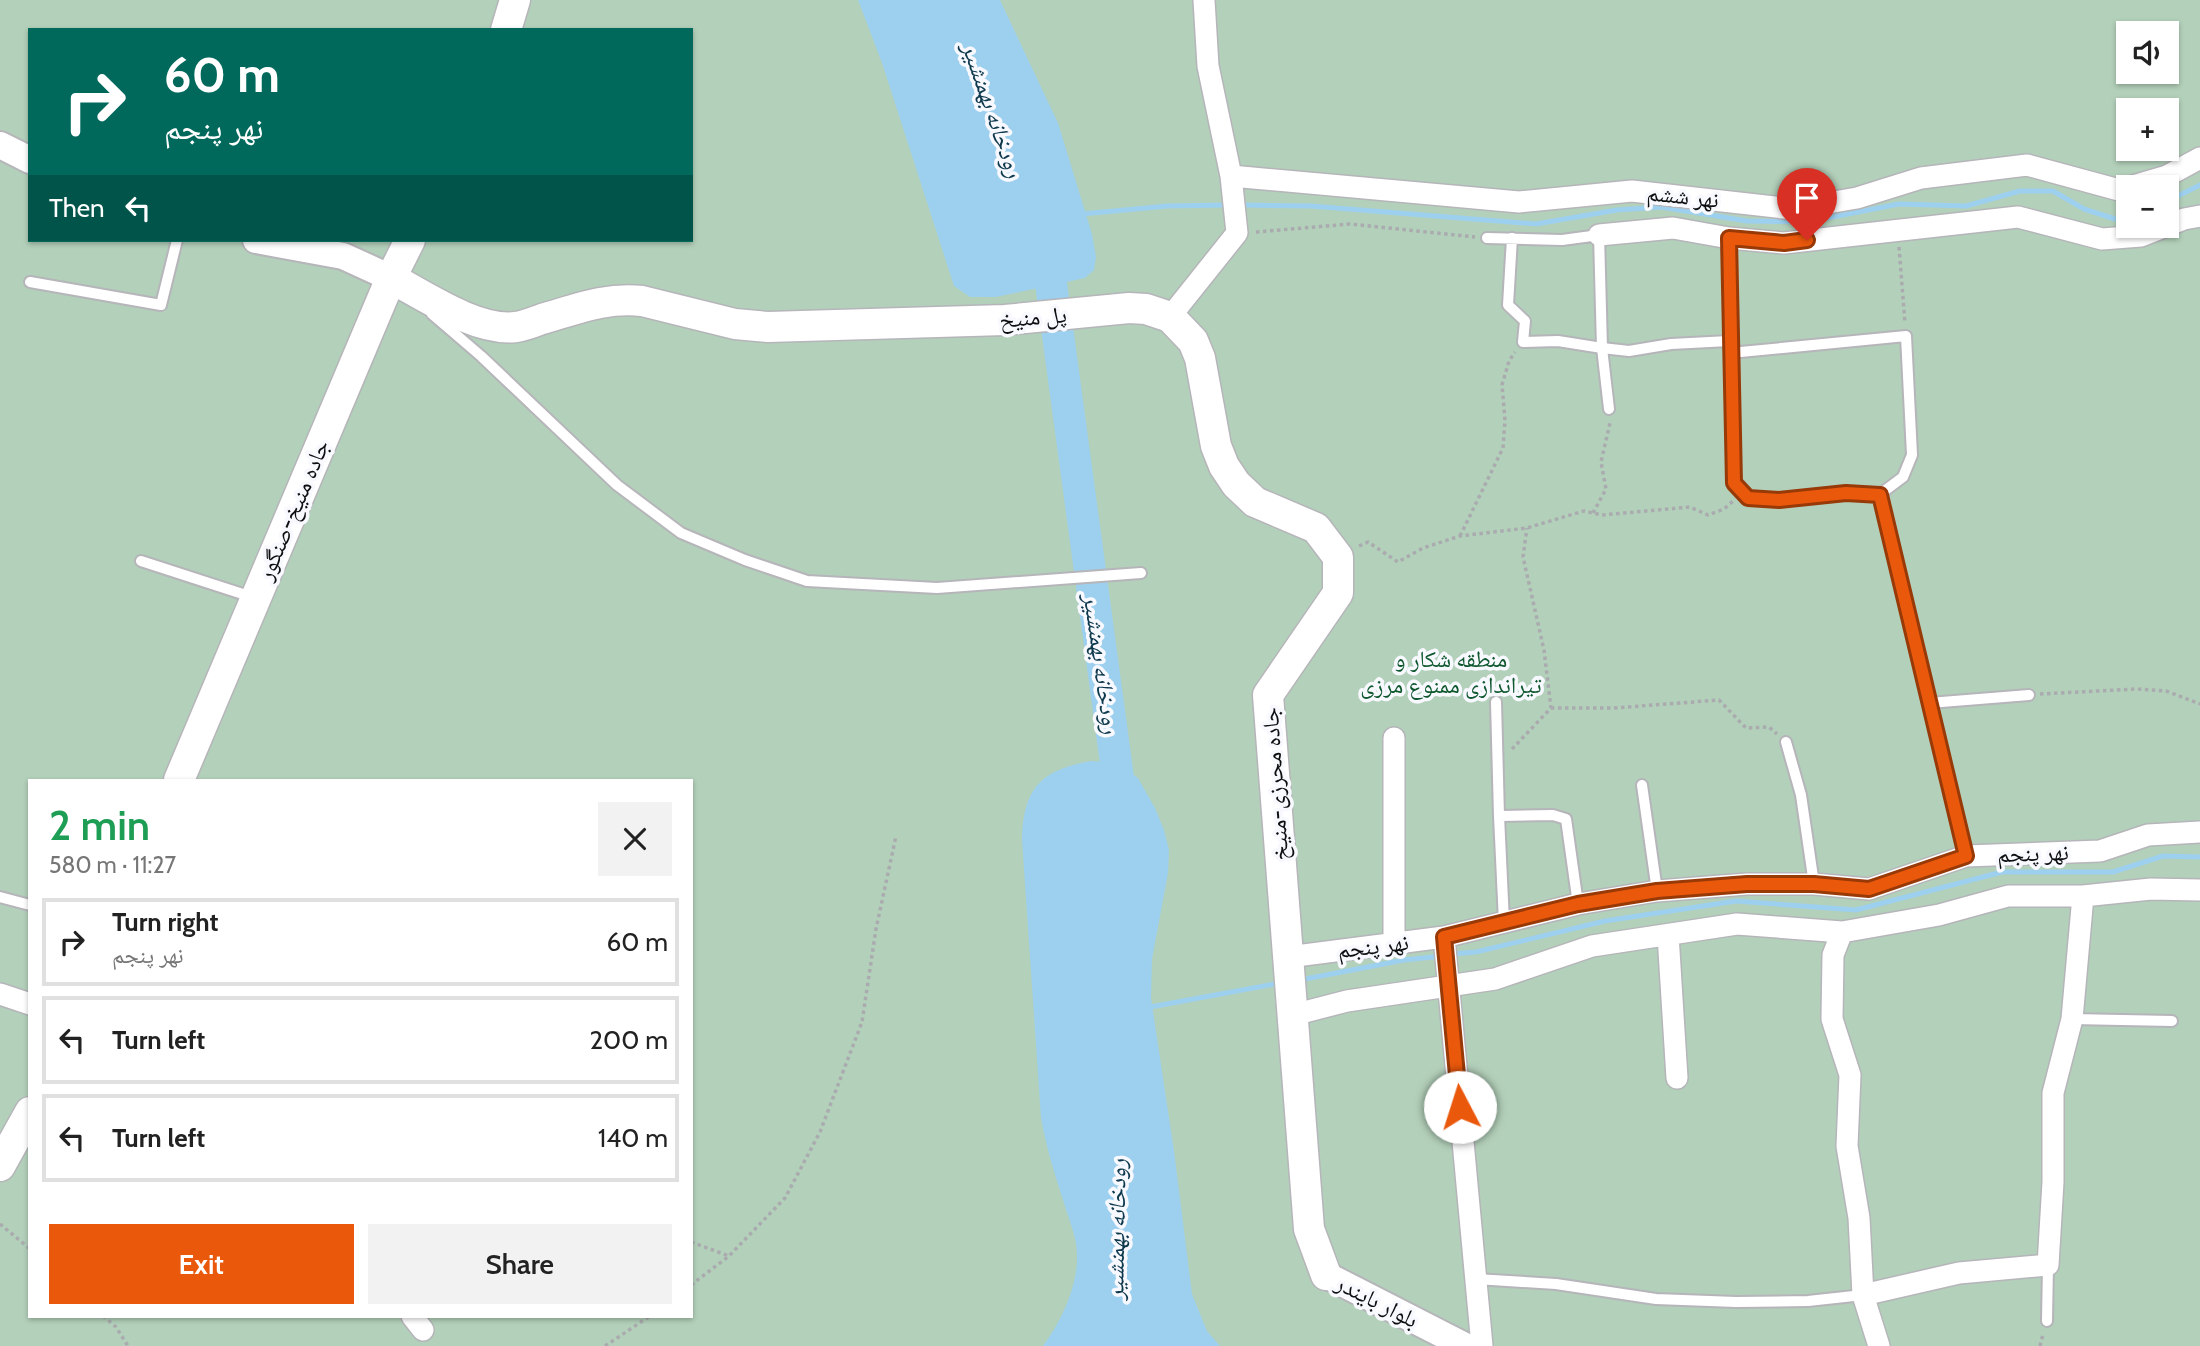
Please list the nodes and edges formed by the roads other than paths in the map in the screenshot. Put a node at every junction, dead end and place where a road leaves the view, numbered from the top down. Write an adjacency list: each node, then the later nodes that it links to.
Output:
1 (515, 0): 3 (main road)
2 (1204, 0): 7 (street)
3 (507, 28)
4 (0, 145): 6 (street)
5 (2200, 158): 7 (street, نهر ششم)
6 (28, 159)
7 (1232, 184): 18 (street)
8 (2200, 216): 11 (street)
9 (1599, 234): 11 (street); 12 (lane); 20 (lane)
10 (1487, 238): 12 (lane)
11 (1729, 238): 19 (lane)
12 (1512, 239): 20 (lane)
13 (177, 242): 17 (lane)
14 (268, 242): 16 (street)
15 (409, 242): 16 (main road, جاده منیخ-صنگور)
16 (391, 278): 18 (main road, پل منیخ); 24 (lane); 25 (main road, جاده منیخ-صنگور)
17 (30, 282)
18 (1170, 317): 48 (main road, جاده محرزی-منیخ)
19 (1730, 347): 20 (lane); 22 (lane); 22 (lane)
20 (1602, 348): 21 (lane)
21 (1609, 410)
22 (1880, 495): 28 (lane)
23 (141, 561): 25 (lane)
24 (1141, 573)
25 (256, 598): 31 (main road, جاده منیخ-صنگور)
26 (2029, 695): 28 (lane)
27 (1496, 702): 33 (lane)
28 (1929, 703): 35 (lane)
29 (1394, 738): 46 (street)
30 (1786, 742): 36 (lane)
31 (179, 779)
32 (1642, 785): 38 (lane)
33 (1499, 816): 42 (lane); 43 (lane)
34 (2200, 832): 35 (street, نهر پنجم)
35 (1966, 856): 36 (street, نهر پنجم)
36 (1814, 884): 38 (street, نهر پنجم)
37 (2200, 890): 39 (street, نهر پنجم)
38 (1657, 891): 42 (street, نهر پنجم)
39 (2083, 896): 44 (street, نهر پنجم); 51 (street)
40 (0, 897): 41 (lane)
41 (28, 904)
42 (1578, 904): 43 (street, نهر پنجم)
43 (1504, 922): 47 (street, نهر پنجم)
44 (1842, 932): 45 (street, نهر پنجم); 59 (street)
45 (1668, 935): 47 (street, نهر پنجم); 53 (street)
46 (1394, 944): 47 (street, نهر پنجم); 48 (street, نهر پنجم)
47 (1447, 958): 48 (street, نهر پنجم); 58 (street)
48 (1290, 983): 57 (main road, جاده محرزی-منیخ)
49 (0, 994): 50 (street)
50 (28, 1003)
51 (2072, 1019): 52 (lane); 56 (street)
52 (2172, 1021)
53 (1677, 1078)
54 (28, 1116): 55 (main road)
55 (0, 1166)
56 (2048, 1265): 59 (street); 60 (lane)
57 (1326, 1275): 61 (street, بلوار بایندر)
58 (1476, 1279): 59 (lane); 62 (street)
59 (1863, 1295): 63 (street)
60 (2046, 1321)
61 (1465, 1346)
62 (1482, 1346)
63 (1879, 1346)

